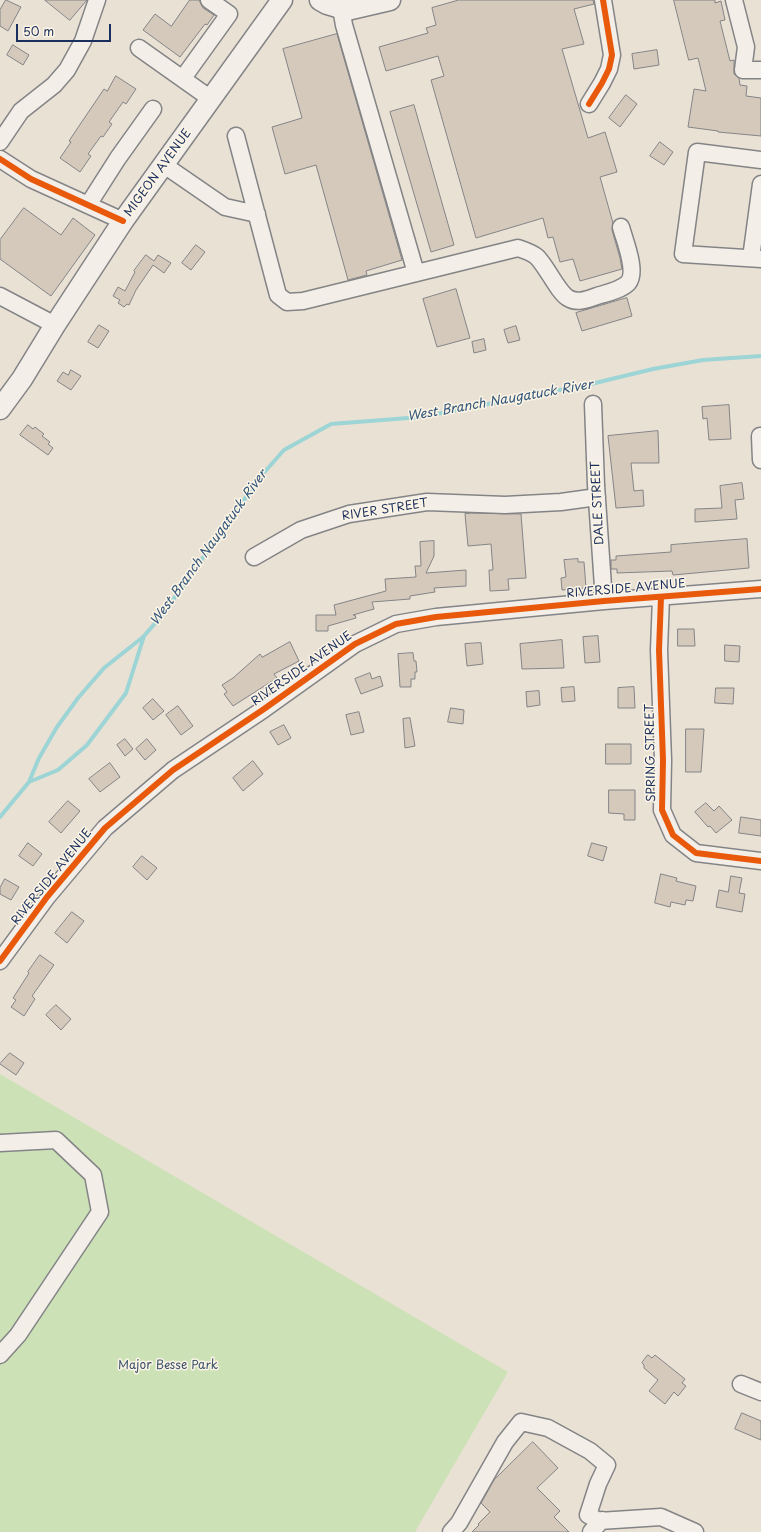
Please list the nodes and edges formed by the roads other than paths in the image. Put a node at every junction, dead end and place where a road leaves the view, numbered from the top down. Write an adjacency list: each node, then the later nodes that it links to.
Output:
1 (97, 0): 16 (street)
2 (209, 0): 11 (street)
3 (282, 0): 12 (main road, MIGEON AVENUE)
4 (320, 0): 8 (main road)
5 (390, 0): 8 (main road)
6 (603, 0): 13 (street)
7 (734, 0): 10 (street)
8 (341, 8): 26 (street)
9 (139, 48): 11 (street)
10 (761, 70)
11 (183, 78): 12 (street)
12 (211, 99): 19 (main road, MIGEON AVENUE)
13 (589, 104)
14 (153, 109): 21 (street)
15 (236, 136): 22 (street)
16 (0, 142)
17 (0, 159): 21 (street)
18 (761, 160): 25 (street)
19 (164, 165): 22 (street); 23 (main road, MIGEON AVENUE)
20 (761, 184): 25 (street)
21 (88, 205): 23 (street)
22 (256, 214): 26 (street)
23 (123, 221): 28 (main road, MIGEON AVENUE)
24 (621, 227): 26 (street)
25 (756, 258)
26 (416, 273)
27 (0, 296): 28 (street)
28 (55, 325): 30 (main road, MIGEON AVENUE)
29 (593, 404): 33 (street, DALE STREET)
30 (0, 409)
31 (760, 436): 32 (street)
32 (761, 460)
33 (597, 497): 34 (street, RIVER STREET); 37 (street, DALE STREET)
34 (254, 557)
35 (761, 589): 36 (street, RIVERSIDE AVENUE)
36 (661, 597): 37 (street, RIVERSIDE AVENUE); 38 (street, SPRING STREET)
37 (604, 602): 39 (street, RIVERSIDE AVENUE)
38 (761, 861)
39 (0, 961)
40 (0, 1143): 41 (street)
41 (0, 1355)
42 (741, 1384): 43 (street)
43 (761, 1392)
44 (596, 1528): 45 (street); 46 (street)
45 (451, 1532)
46 (695, 1532)

